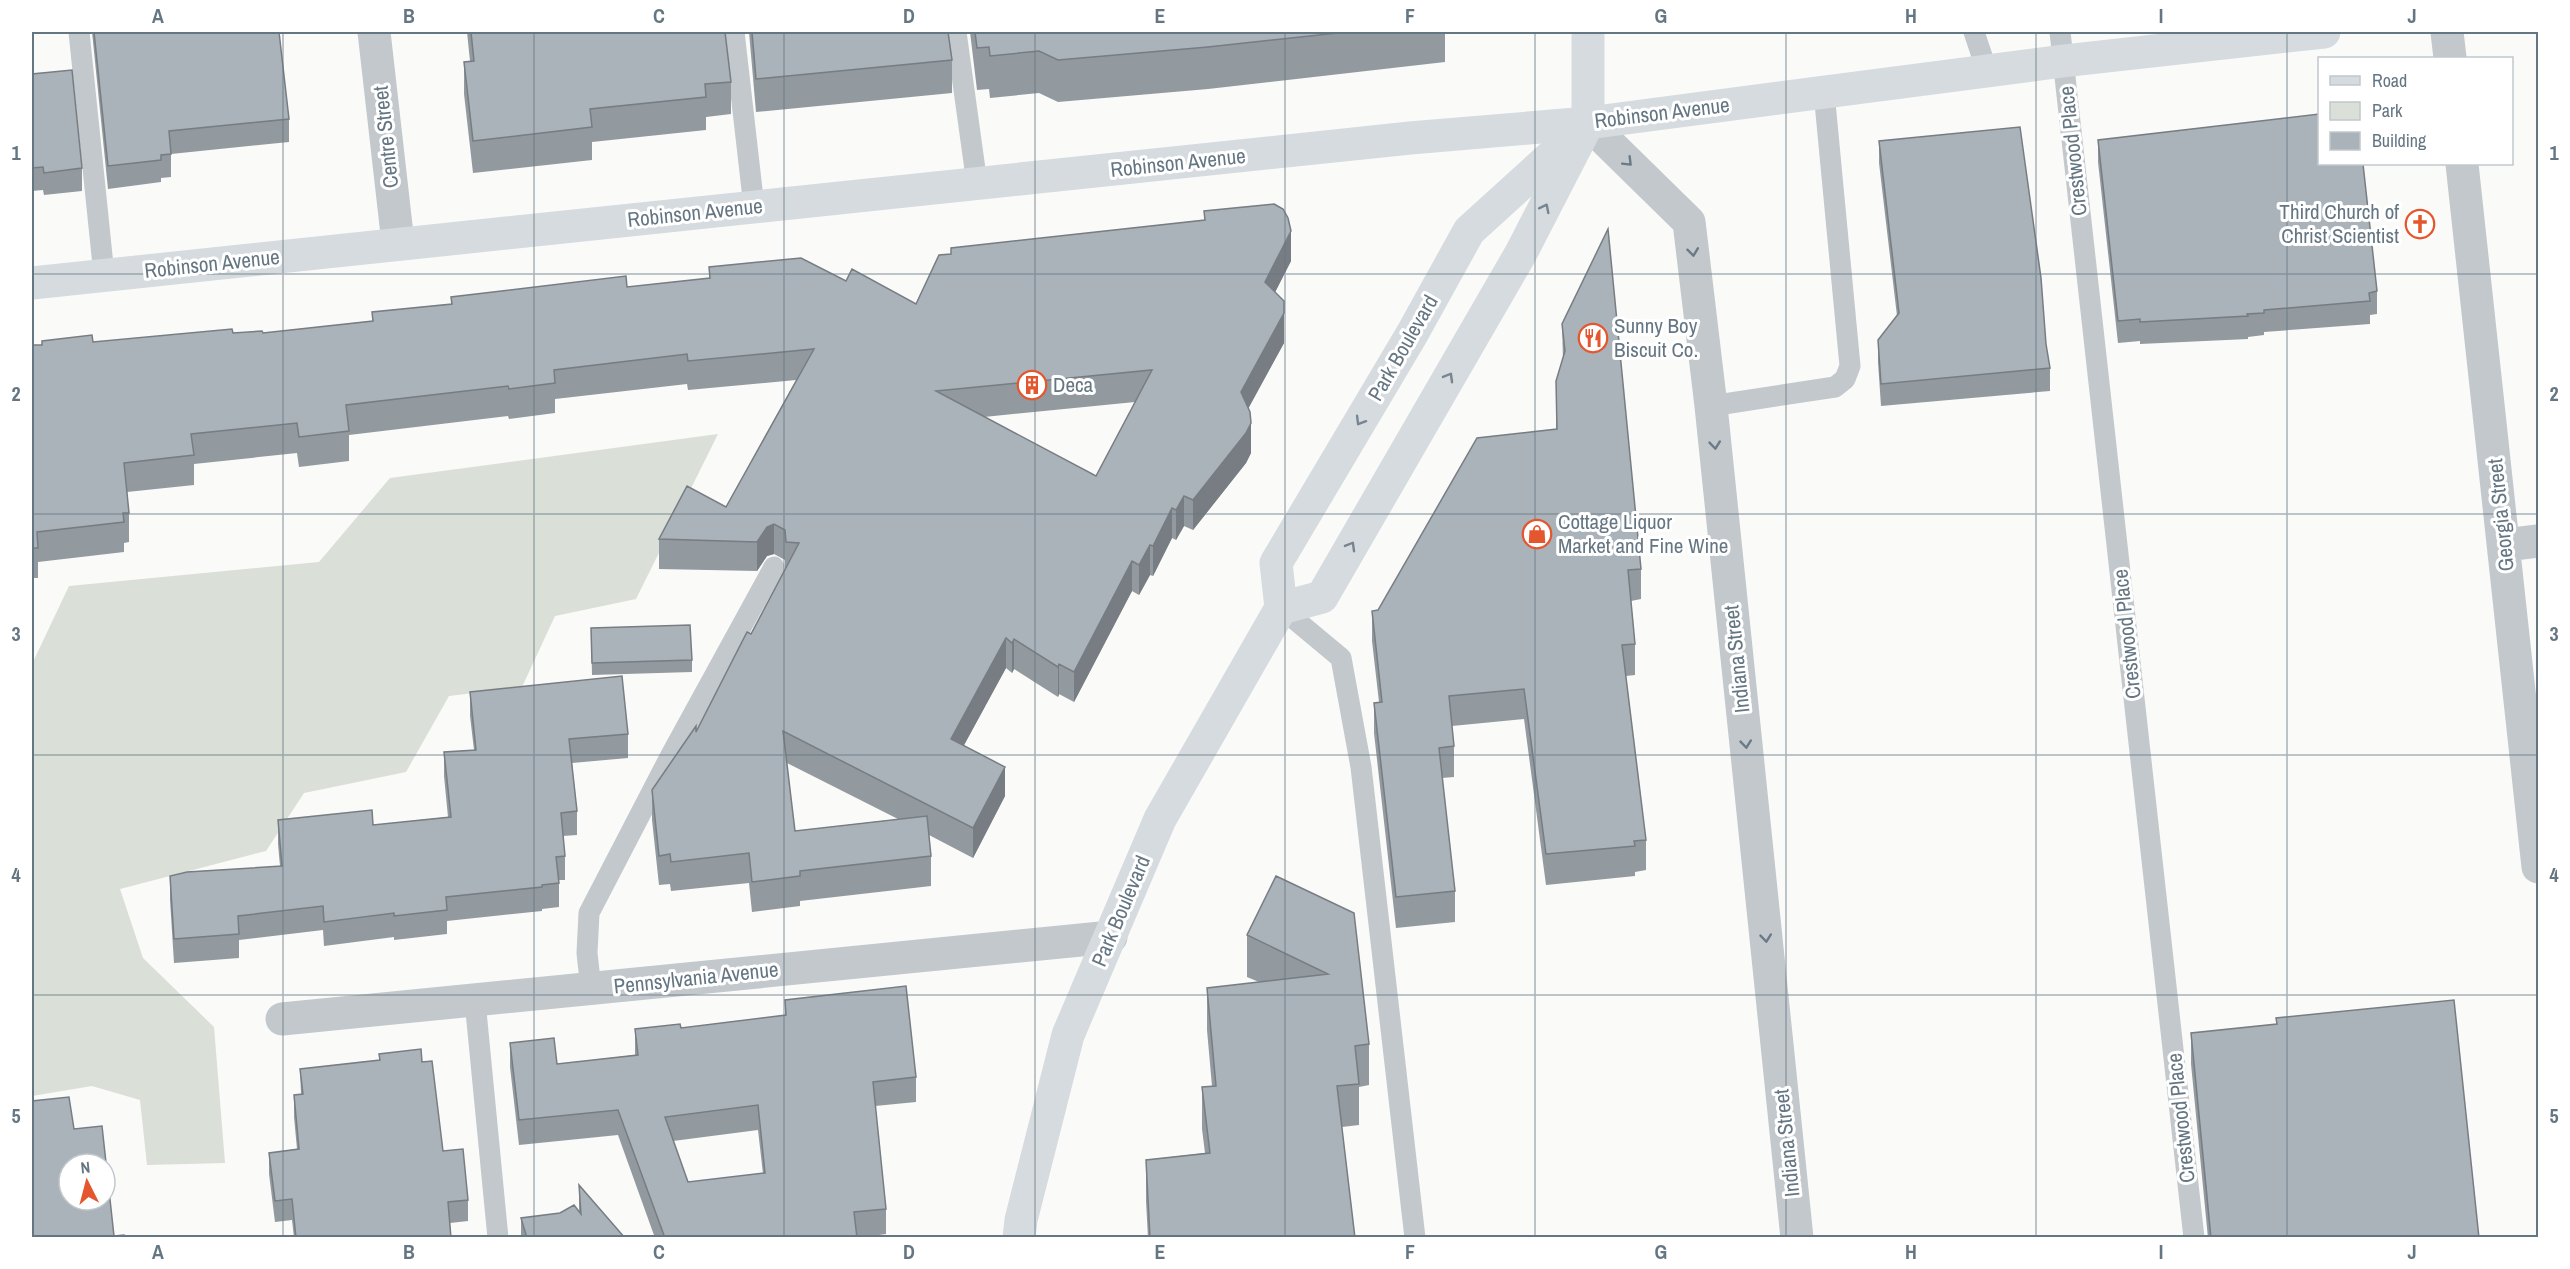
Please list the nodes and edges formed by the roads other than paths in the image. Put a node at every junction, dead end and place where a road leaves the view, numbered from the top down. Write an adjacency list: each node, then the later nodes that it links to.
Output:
1 (79, 32): 18 (lane)
2 (374, 32): 17 (street, Centre Street)
3 (734, 32): 16 (lane)
4 (956, 32): 15 (lane)
5 (1588, 32): 13 (main road)
6 (1974, 32): 11 (lane)
7 (2324, 32): 9 (main road, Robinson Avenue)
8 (2446, 32): 10 (street)
9 (2061, 46): 11 (main road, Robinson Avenue); 34 (lane, Crestwood Place)
10 (2450, 57)
11 (1987, 71): 12 (main road, Robinson Avenue)
12 (1824, 92): 13 (main road, Robinson Avenue); 20 (lane)
13 (1588, 123): 15 (main road, Robinson Avenue); 20 (street, Indiana Street, one-way to 20); 24 (main road, one-way to 13); 24 (main road, Park Boulevard, one-way to 24)
14 (2462, 165): 22 (street, Georgia Street)
15 (977, 184): 16 (main road, Robinson Avenue)
16 (754, 207): 17 (main road, Robinson Avenue)
17 (398, 243): 18 (main road, Robinson Avenue)
18 (104, 275): 19 (main road, Robinson Avenue)
19 (32, 283)
20 (1711, 406): 33 (street, Indiana Street, one-way to 33)
21 (2538, 541): 22 (street)
22 (2505, 545): 25 (street, Georgia Street)
23 (774, 567): 27 (lane)
24 (1281, 608): 26 (main road, Park Boulevard); 32 (lane)
25 (2538, 867)
26 (1111, 937): 27 (street, Pennsylvania Avenue); 31 (main road, Park Boulevard)
27 (591, 989): 28 (street, Pennsylvania Avenue)
28 (475, 1001): 29 (street, Pennsylvania Avenue); 30 (lane)
29 (282, 1019)
30 (498, 1238)
31 (1019, 1238)
32 (1415, 1238)
33 (1797, 1238)
34 (2194, 1238)

